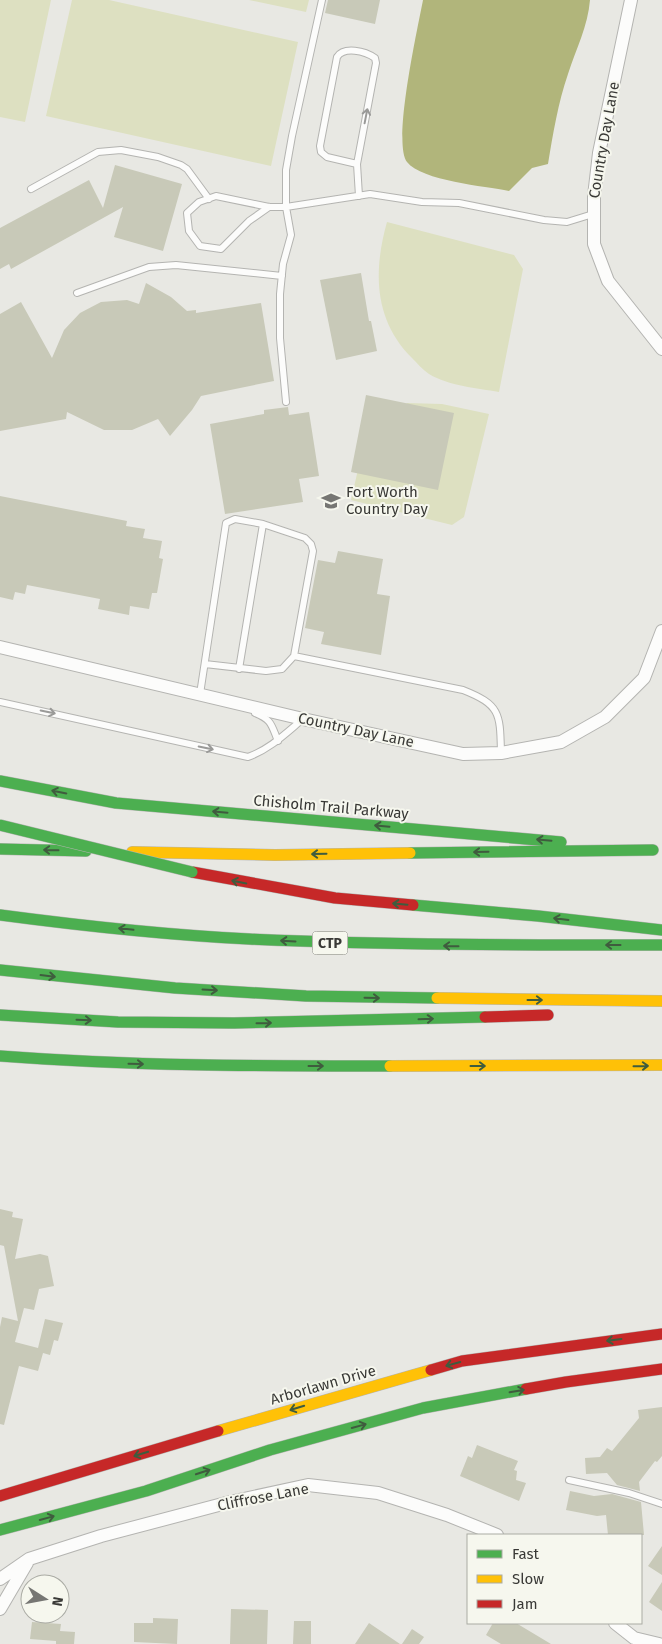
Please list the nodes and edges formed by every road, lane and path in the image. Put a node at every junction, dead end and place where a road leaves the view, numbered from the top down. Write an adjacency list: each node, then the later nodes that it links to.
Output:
1 (322, 0): 7 (lane)
2 (631, 0): 9 (street, Country Day Lane)
3 (357, 164): 3 (lane, one-way to 3); 5 (lane)
4 (31, 189): 6 (lane)
5 (359, 196): 7 (lane); 9 (lane)
6 (209, 199): 8 (lane); 8 (lane)
7 (286, 206): 8 (lane); 10 (lane)
8 (269, 207)
9 (593, 214): 12 (street, Country Day Lane)
10 (282, 276): 11 (lane); 13 (lane)
11 (77, 293)
12 (662, 350)
13 (286, 402)
14 (263, 524): 17 (lane); 18 (lane); 19 (lane)
15 (662, 631): 25 (street, Country Day Lane)
16 (0, 647): 20 (street, Country Day Lane)
17 (294, 656): 19 (lane); 25 (lane)
18 (205, 664): 19 (lane); 20 (lane)
19 (239, 669)
20 (200, 694): 22 (street, Country Day Lane)
21 (0, 702): 24 (lane, one-way to 24)
22 (238, 704): 23 (street, Country Day Lane); 24 (lane)
23 (303, 719): 24 (lane); 25 (street, Country Day Lane)
24 (278, 741)
25 (501, 753)
26 (0, 780): 29 (main road, Chisholm Trail Parkway, one-way to 26)
27 (0, 825): 31 (main road, one-way to 27, bridge)
28 (0, 849): 29 (main road, one-way to 28)
29 (657, 850)
30 (0, 915): 32 (main road, CTP, one-way to 30)
31 (662, 930)
32 (662, 945)
33 (0, 970): 34 (main road, one-way to 34)
34 (662, 1002)
35 (662, 1009): 36 (main road)
36 (628, 1012)
37 (0, 1015): 38 (main road, one-way to 38)
38 (564, 1015)
39 (0, 1056): 40 (main road, one-way to 40)
40 (662, 1065)
41 (662, 1334): 44 (main road, Arborlawn Drive, one-way to 44)
42 (662, 1369): 46 (main road, one-way to 42)
43 (569, 1480): 45 (lane)
44 (0, 1496)
45 (662, 1504)
46 (0, 1530)
47 (494, 1534): 48 (street, Cliffrose Lane)
48 (30, 1559): 49 (street, Cliffrose Lane); 50 (street)
49 (0, 1579)
50 (0, 1609)
51 (616, 1624): 52 (street)
52 (659, 1644)

